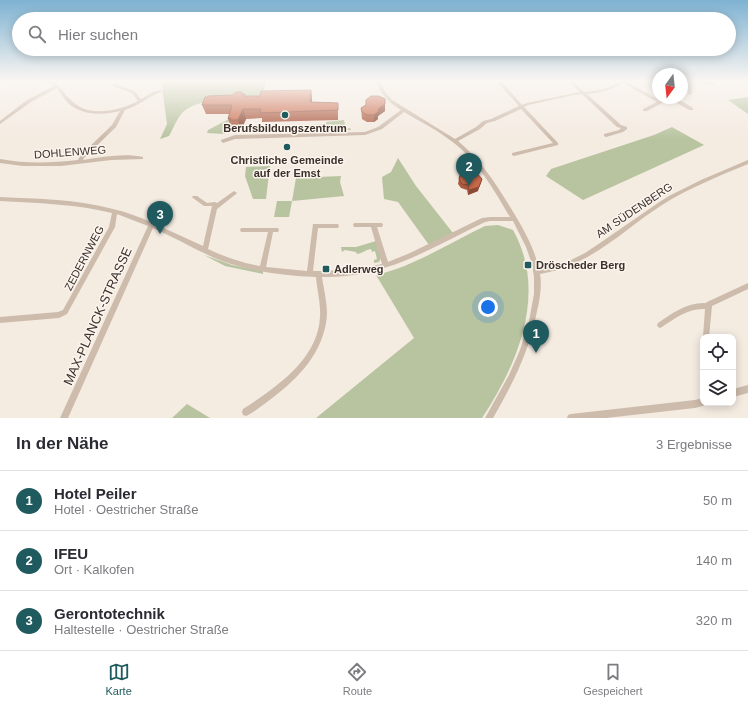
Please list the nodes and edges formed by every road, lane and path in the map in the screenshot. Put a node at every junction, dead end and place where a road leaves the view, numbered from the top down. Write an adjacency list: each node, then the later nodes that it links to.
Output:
1 (30, 100): 15 (street)
2 (69, 100): 12 (street)
3 (389, 100): 13 (street)
4 (516, 100): 10 (street)
5 (547, 100): 10 (street)
6 (588, 100): 16 (street)
7 (141, 101): 12 (street)
8 (656, 104): 14 (street)
9 (683, 104): 11 (street)
10 (522, 106): 18 (street); 19 (street)
11 (691, 108)
12 (123, 109): 22 (street)
13 (404, 110): 17 (street); 18 (street)
14 (645, 110)
15 (0, 123)
16 (606, 135)
17 (223, 141)
18 (455, 141): 30 (street)
19 (514, 154)
20 (141, 158): 22 (street, DOHLENWEG)
21 (0, 161): 22 (street, DOHLENWEG)
22 (80, 162)
23 (745, 163): 24 (street, AM SÜDENBERG); 38 (street, AM SÜDENBERG)
24 (748, 168)
25 (234, 193): 28 (street)
26 (195, 197): 28 (street)
27 (0, 199): 29 (street)
28 (215, 208): 35 (street)
29 (115, 212): 31 (street); 43 (street, ZEDERNWEG)
30 (514, 219): 36 (street); 38 (street)
31 (152, 224): 35 (street); 50 (street, MAX-PLANCK-STRASSE)
32 (356, 225): 36 (street)
33 (336, 226): 39 (street)
34 (243, 230): 37 (street)
35 (205, 250): 37 (street)
36 (386, 265): 40 (street)
37 (263, 268): 39 (street)
38 (537, 272): 51 (street)
39 (310, 273): 40 (street)
40 (319, 274): 49 (street)
41 (748, 286): 42 (street)
42 (708, 306): 44 (street); 45 (street)
43 (0, 320)
44 (660, 325)
45 (706, 334)
46 (748, 389): 47 (street)
47 (736, 392)
48 (700, 403): 52 (street)
49 (246, 412)
50 (64, 418)
51 (489, 418)
52 (571, 418)

